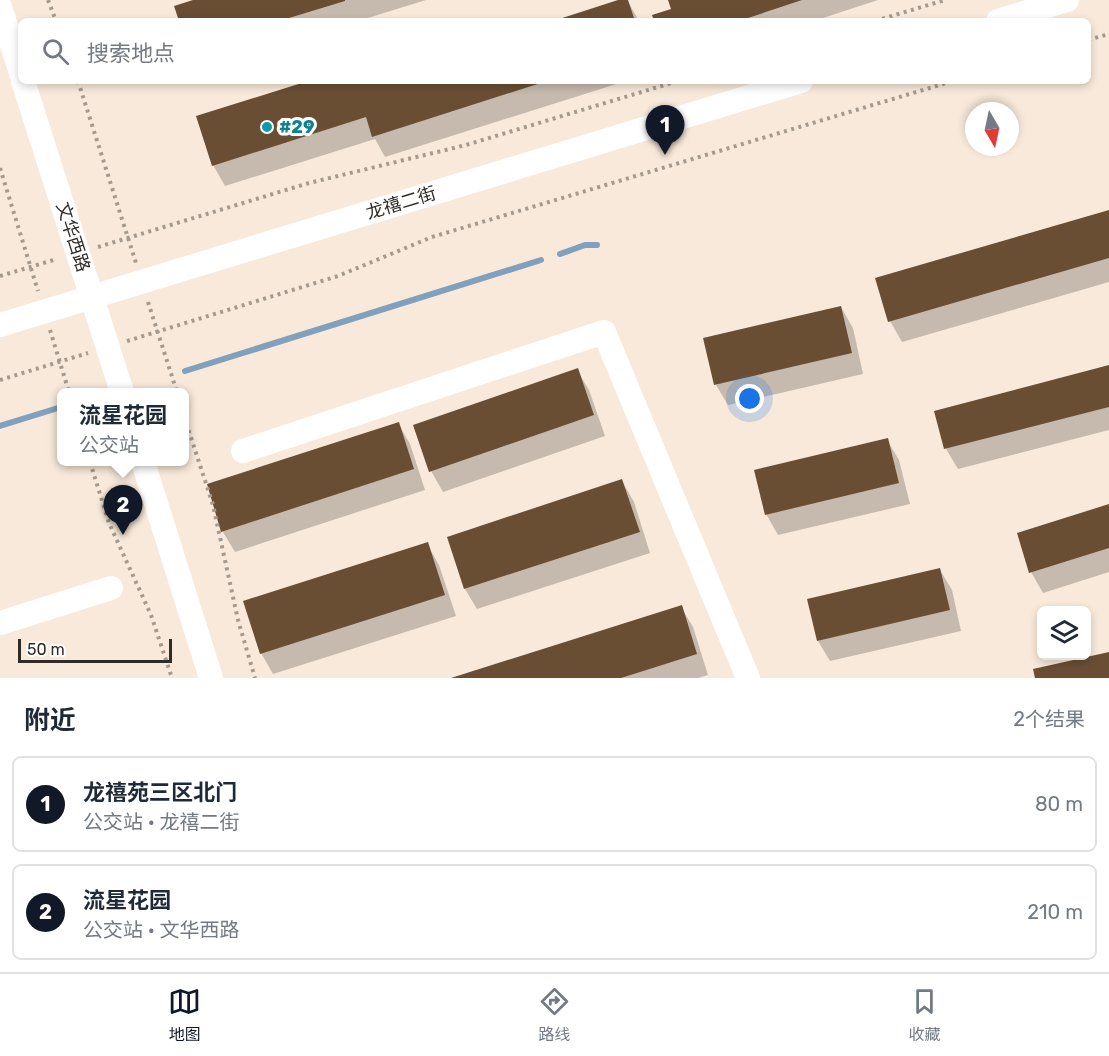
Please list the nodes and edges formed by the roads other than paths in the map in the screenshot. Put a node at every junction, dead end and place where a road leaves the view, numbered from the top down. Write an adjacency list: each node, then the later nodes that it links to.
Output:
1 (1067, 0): 3 (street)
2 (0, 7): 4 (street)
3 (1008, 18)
4 (18, 64)
5 (24, 84): 7 (street, 文华西路)
6 (791, 84): 7 (street, 龙禧二街)
7 (92, 297): 8 (street, 龙禧二街); 9 (street, 文华西路)
8 (0, 325)
9 (120, 388)
10 (243, 451): 15 (street)
11 (144, 466): 14 (street)
12 (111, 588): 13 (street)
13 (0, 623)
14 (211, 678)
15 (748, 678)

